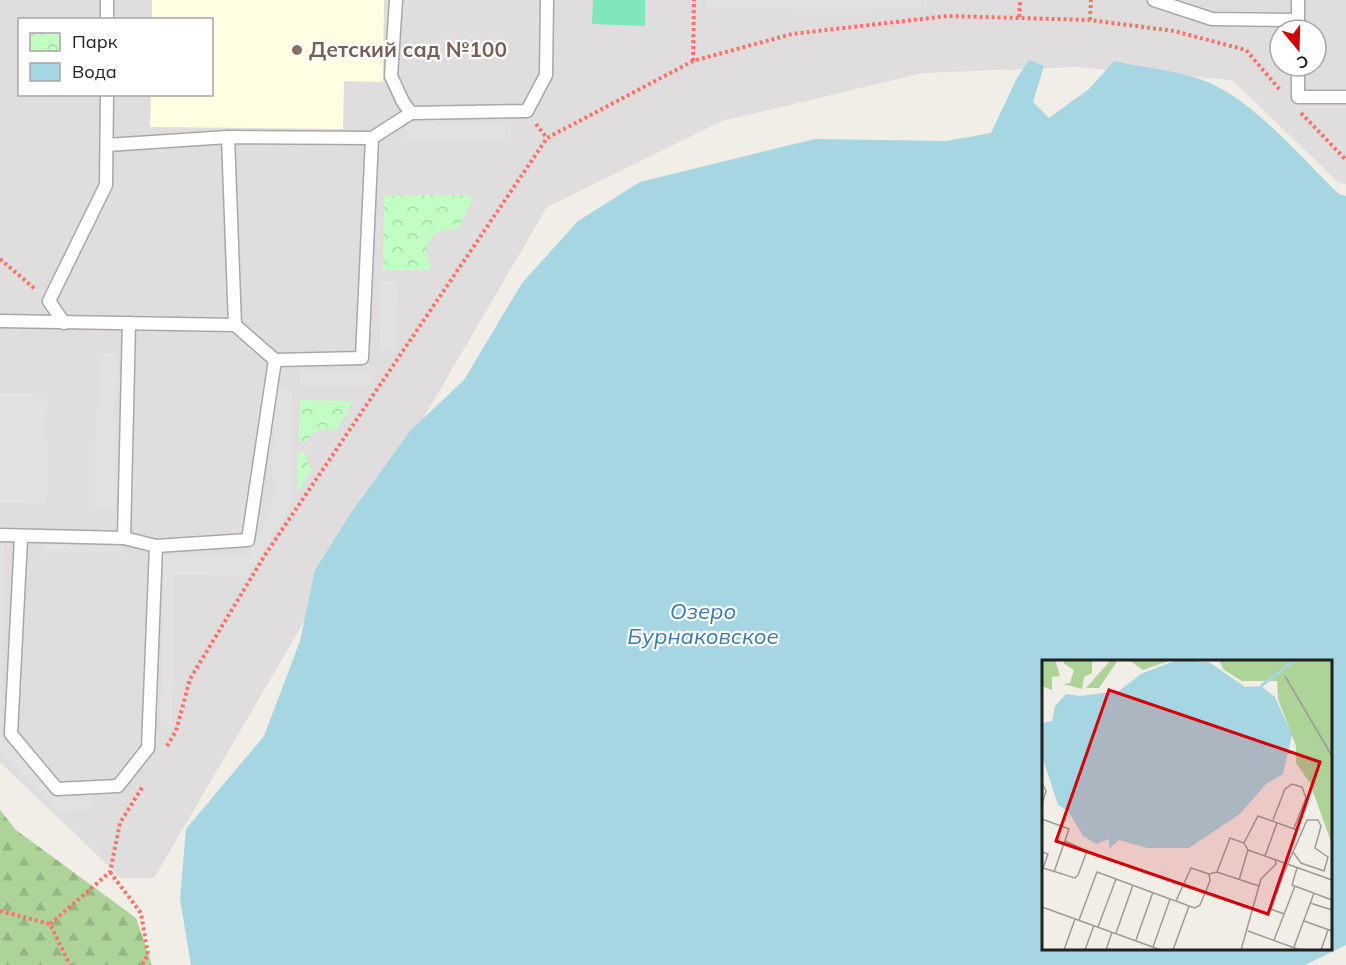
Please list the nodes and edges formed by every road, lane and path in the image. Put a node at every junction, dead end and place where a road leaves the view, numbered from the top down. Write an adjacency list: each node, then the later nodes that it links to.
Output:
1 (107, 0): 10 (lane)
2 (396, 0): 20 (lane)
3 (547, 0): 20 (lane)
4 (694, 0): 14 (path)
5 (1020, 0): 9 (path)
6 (1091, 0): 12 (path)
7 (1154, 0): 13 (lane)
8 (1298, 0): 11 (lane)
9 (1019, 17): 12 (path); 14 (path)
10 (107, 18)
11 (1298, 18)
12 (1090, 20): 16 (path)
13 (1268, 23)
14 (693, 61): 36 (path)
15 (1298, 78): 18 (lane)
16 (1282, 92)
17 (107, 96): 23 (lane)
18 (1346, 97)
19 (1296, 108): 24 (path)
20 (411, 112): 22 (lane)
21 (228, 138): 22 (lane); 23 (lane); 30 (lane)
22 (372, 138): 31 (lane)
23 (107, 145): 26 (lane)
24 (1346, 160)
25 (0, 259): 26 (path)
26 (49, 301): 28 (lane)
27 (0, 321): 28 (lane)
28 (64, 322): 29 (lane)
29 (129, 323): 30 (lane); 34 (lane)
30 (235, 325): 31 (lane)
31 (275, 360): 35 (lane)
32 (0, 536): 33 (lane)
33 (21, 538): 34 (lane); 35 (lane)
34 (124, 538): 35 (lane)
35 (156, 546)
36 (164, 752)
37 (145, 782): 38 (path)
38 (110, 872): 40 (path); 42 (path)
39 (0, 911): 40 (path)
40 (51, 924): 41 (path)
41 (70, 965)
42 (142, 965)

